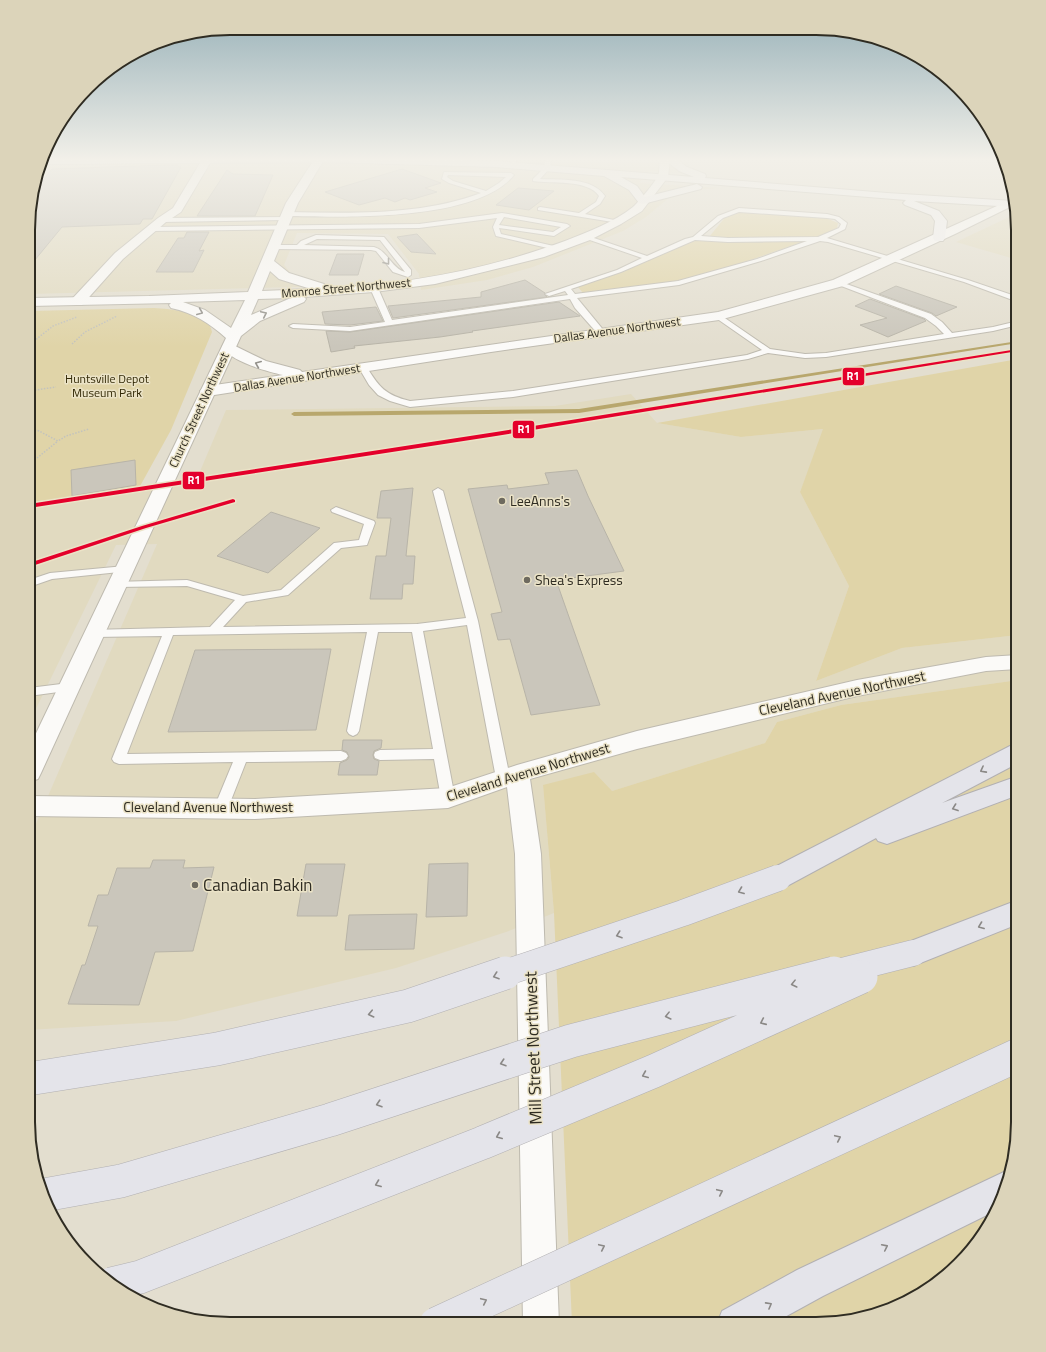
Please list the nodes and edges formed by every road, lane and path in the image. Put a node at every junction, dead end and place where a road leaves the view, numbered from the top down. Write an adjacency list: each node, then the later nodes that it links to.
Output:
1 (161, 221): 15 (street)
2 (282, 221): 15 (lane)
3 (285, 221): 21 (street, Church Street Northwest)
4 (309, 221): 5 (lane)
5 (456, 221)
6 (497, 221): 14 (lane)
7 (538, 221): 14 (lane)
8 (612, 221): 13 (lane)
9 (715, 221): 17 (lane)
10 (841, 221): 19 (lane)
11 (941, 221): 18 (main road)
12 (975, 221): 18 (street, Dallas Avenue Northwest)
13 (617, 222): 16 (street, Monroe Street Northwest)
14 (496, 226): 24 (lane)
15 (151, 229): 38 (street)
16 (586, 237): 24 (street, Monroe Street Northwest); 25 (lane)
17 (696, 238): 19 (lane); 25 (lane)
18 (939, 238): 26 (street, Dallas Avenue Northwest)
19 (819, 239): 26 (lane); 34 (lane)
20 (388, 244): 22 (lane); 23 (lane); 28 (lane)
21 (273, 247): 22 (lane); 27 (street, Church Street Northwest)
22 (299, 247): 23 (lane)
23 (368, 247): 28 (lane, one-way to 28)
24 (556, 248): 28 (street, Monroe Street Northwest)
25 (648, 258): 31 (lane)
26 (892, 259): 29 (street, Dallas Avenue Northwest); 35 (lane)
27 (267, 262): 32 (street); 33 (street, Church Street Northwest)
28 (411, 279): 30 (street, Monroe Street Northwest)
29 (838, 283): 42 (street, Dallas Avenue Northwest); 47 (lane)
30 (374, 288): 32 (street, Monroe Street Northwest); 43 (lane)
31 (568, 289): 34 (lane); 39 (lane)
32 (329, 292): 33 (street, Monroe Street Northwest); 49 (street, one-way to 32)
33 (253, 296): 36 (street, Monroe Street Northwest); 49 (street, Church Street Northwest)
34 (574, 297): 39 (lane); 46 (lane)
35 (1011, 297)
36 (149, 300): 38 (street, Monroe Street Northwest); 49 (street, one-way to 49)
37 (35, 302): 38 (street, Monroe Street Northwest)
38 (77, 302)
39 (516, 304): 43 (lane)
40 (80, 316): 48 (path)
41 (117, 316): 50 (path)
42 (719, 316): 46 (street, Dallas Avenue Northwest); 51 (lane)
43 (389, 323): 45 (lane)
44 (1011, 324): 47 (lane)
45 (293, 326)
46 (601, 332): 52 (street, Dallas Avenue Northwest)
47 (950, 336): 51 (lane)
48 (35, 341)
49 (231, 342): 53 (street, one-way to 49); 56 (street, Church Street Northwest)
50 (72, 344)
51 (768, 351): 52 (lane)
52 (363, 368): 53 (street, Dallas Avenue Northwest)
53 (310, 376): 56 (street, Dallas Avenue Northwest)
54 (56, 387): 55 (path)
55 (35, 389)
56 (208, 392): 63 (street, Church Street Northwest)
57 (89, 429): 59 (path)
58 (35, 430): 59 (path)
59 (58, 441): 60 (path)
60 (37, 458)
61 (438, 491): 66 (lane)
62 (336, 510): 65 (lane)
63 (121, 576): 64 (lane); 65 (lane); 71 (street, Church Street Northwest)
64 (35, 582)
65 (243, 599): 69 (lane)
66 (472, 621): 67 (lane); 82 (lane)
67 (417, 628): 68 (lane); 76 (lane)
68 (373, 629): 69 (lane); 75 (lane)
69 (213, 631): 70 (lane)
70 (169, 632): 71 (lane); 80 (lane)
71 (94, 633): 73 (street, Church Street Northwest)
72 (1011, 662): 82 (street, Cleveland Avenue Northwest)
73 (69, 687): 74 (lane); 81 (street, Church Street Northwest)
74 (35, 691)
75 (353, 731)
76 (440, 754): 77 (lane); 84 (lane)
77 (380, 755)
78 (341, 756): 80 (lane)
79 (1011, 756): 87 (highway, one-way to 87)
80 (242, 757): 86 (lane)
81 (35, 760)
82 (510, 776): 84 (street, Cleveland Avenue Northwest); 96 (street, Mill Street Northwest)
83 (1011, 788): 87 (highway, one-way to 87)
84 (448, 798): 86 (street, Cleveland Avenue Northwest)
85 (35, 806): 86 (street, Cleveland Avenue Northwest)
86 (221, 808)
87 (778, 878): 91 (highway, one-way to 91, bridge)
88 (1011, 915): 89 (highway, one-way to 89)
89 (913, 953): 93 (highway, one-way to 93, bridge); 94 (highway, one-way to 94, bridge)
90 (1011, 1058): 95 (highway, one-way to 90, bridge)
91 (35, 1079)
92 (998, 1192): 97 (highway, one-way to 92)
93 (49, 1194)
94 (119, 1282)
95 (451, 1317)
96 (541, 1317)
97 (748, 1317)

